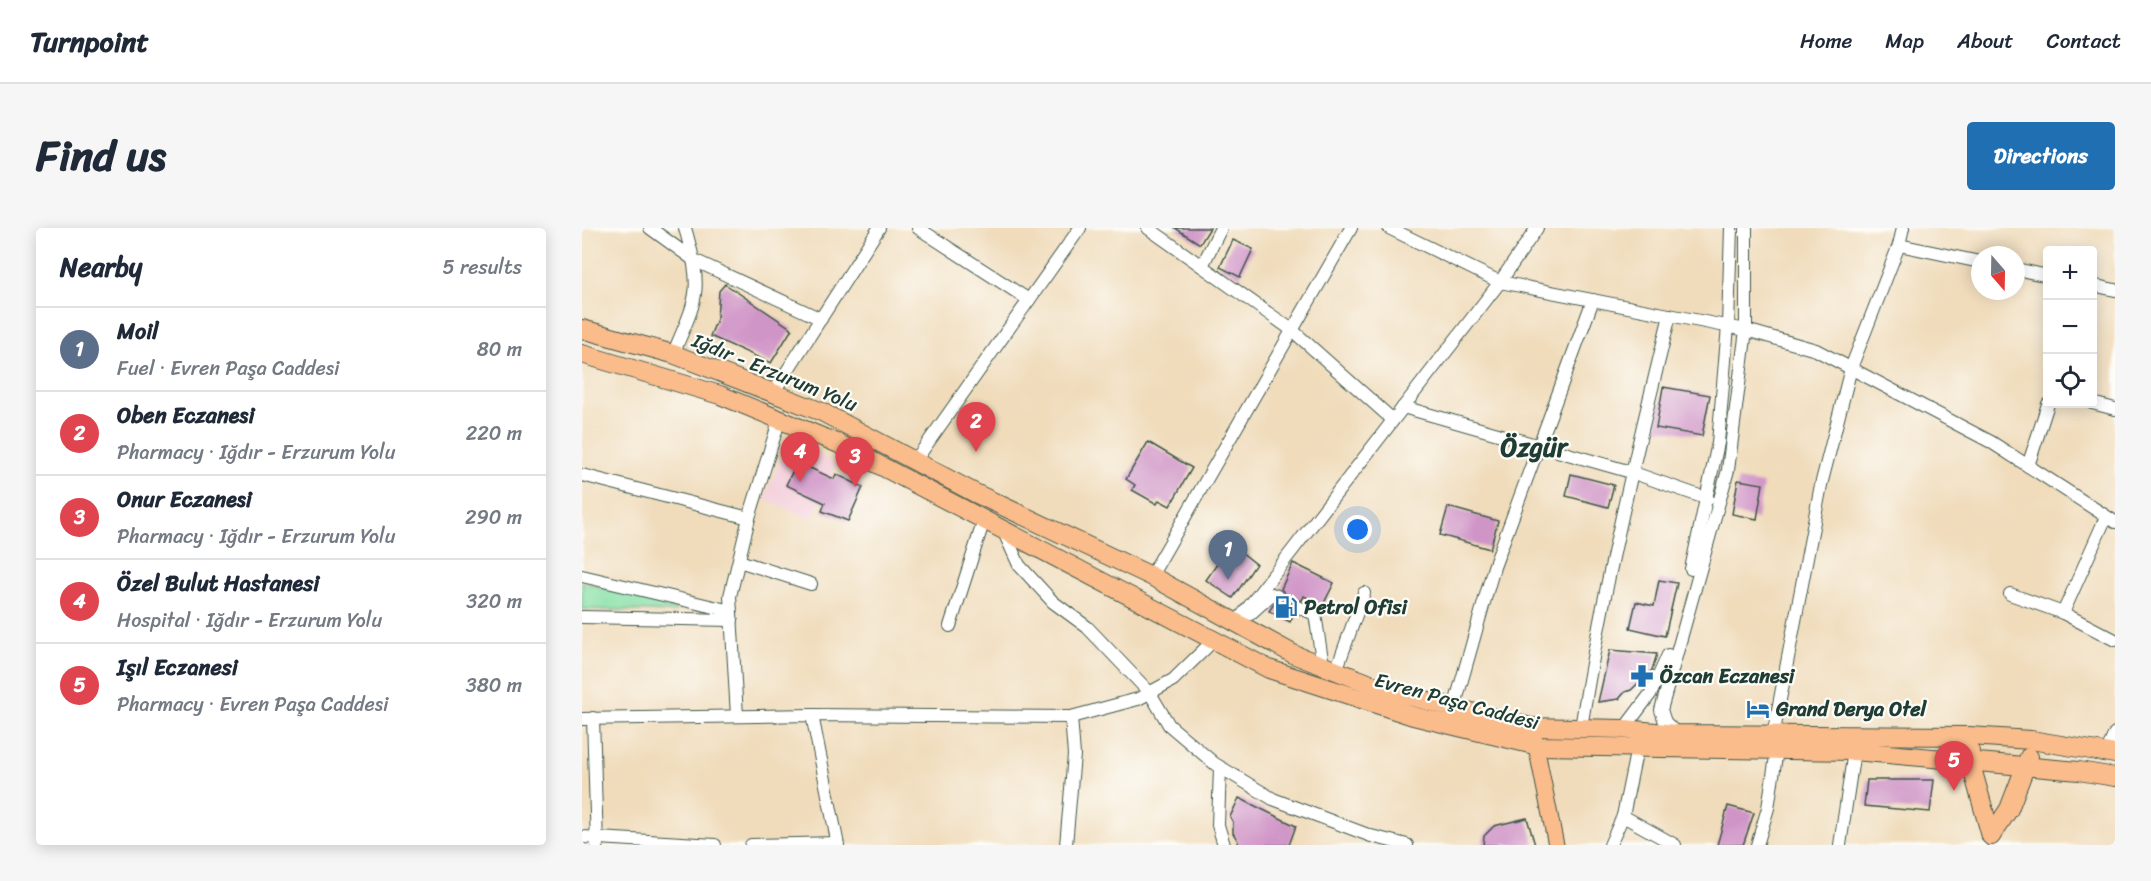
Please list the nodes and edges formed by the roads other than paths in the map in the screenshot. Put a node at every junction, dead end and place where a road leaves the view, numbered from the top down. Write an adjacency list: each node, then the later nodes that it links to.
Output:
1 (650, 228): 15 (street)
2 (685, 228): 15 (street)
3 (879, 228): 26 (street)
4 (918, 228): 23 (street)
5 (1080, 228): 23 (street)
6 (1148, 228): 17 (street)
7 (1221, 228): 17 (street)
8 (1351, 228): 29 (street)
9 (1389, 228): 20 (street)
10 (1537, 228): 20 (street)
11 (1731, 228): 27 (street)
12 (1746, 228): 30 (street)
13 (1903, 228): 14 (street)
14 (1899, 245): 16 (street); 33 (street)
15 (694, 260): 26 (street); 32 (street)
16 (1971, 260)
17 (1202, 266): 29 (street)
18 (2025, 271): 19 (street)
19 (2043, 275)
20 (1500, 282): 24 (street); 36 (street)
21 (2097, 286): 22 (street)
22 (2115, 290)
23 (1029, 300): 42 (street)
24 (1593, 300): 25 (street); 41 (street)
25 (1670, 315): 27 (street); 44 (street)
26 (821, 319): 34 (street)
27 (1728, 326): 30 (street); 47 (street)
28 (582, 329): 32 (highway, Iğdır - Erzurum Yolu)
29 (1292, 330): 40 (street); 54 (street)
30 (1746, 330): 33 (street); 78 (street)
31 (582, 354): 39 (highway)
32 (673, 354): 34 (highway, Iğdır - Erzurum Yolu)
33 (1851, 368): 43 (street); 81 (street)
34 (774, 393): 42 (highway, Iğdır - Erzurum Yolu)
35 (2097, 405): 38 (street)
36 (1403, 408): 40 (street); 41 (street)
37 (2047, 408): 43 (street)
38 (2115, 410)
39 (780, 418): 48 (highway); 49 (street)
40 (1394, 420): 63 (street)
41 (1538, 446): 44 (street); 69 (street)
42 (915, 461): 46 (highway, Iğdır - Erzurum Yolu)
43 (2028, 466): 50 (street)
44 (1631, 472): 47 (street); 75 (street)
45 (582, 475): 49 (street)
46 (975, 493): 54 (highway, Evren Paşa Caddesi)
47 (1708, 499): 76 (street)
48 (979, 517): 51 (highway, Evren Paşa Caddesi); 64 (street)
49 (749, 518): 52 (street)
50 (2111, 520): 60 (street)
51 (1003, 530): 65 (highway, Evren Paşa Caddesi); 68 (street)
52 (739, 561): 55 (street); 61 (street)
53 (582, 576): 61 (street)
54 (1151, 576): 63 (highway, Evren Paşa Caddesi)
55 (811, 584)
56 (1364, 593): 67 (street)
57 (2010, 594): 60 (street)
58 (1277, 596): 63 (street)
59 (1298, 607): 67 (street)
60 (2063, 613): 66 (street)
61 (732, 616): 62 (street); 70 (street)
62 (582, 617)
63 (1238, 623): 67 (highway, Evren Paşa Caddesi)
64 (950, 626)
65 (1214, 640): 68 (street); 82 (highway, Evren Paşa Caddesi)
66 (2115, 640)
67 (1330, 668): 69 (highway, Evren Paşa Caddesi)
68 (1150, 693): 72 (street); 88 (street)
69 (1454, 708): 74 (highway, Evren Paşa Caddesi)
70 (737, 716): 71 (street); 73 (street)
71 (812, 716): 72 (street); 95 (street)
72 (1071, 717): 98 (street)
73 (588, 718): 93 (street)
74 (1530, 727): 75 (highway, Evren Paşa Caddesi); 82 (main road)
75 (1581, 728): 76 (highway, Evren Paşa Caddesi)
76 (1624, 729): 78 (highway, Evren Paşa Caddesi)
77 (2115, 733): 85 (street)
78 (1677, 734): 81 (highway, Evren Paşa Caddesi)
79 (1969, 736): 80 (highway, Evren Paşa Caddesi); 81 (highway, Evren Paşa Caddesi); 86 (highway)
80 (2031, 740): 85 (highway, Evren Paşa Caddesi); 87 (highway)
81 (1775, 743): 83 (highway, Evren Paşa Caddesi); 84 (highway, Evren Paşa Caddesi); 104 (street)
82 (1538, 746): 83 (highway, Evren Paşa Caddesi); 101 (main road)
83 (1637, 748): 90 (street)
84 (1854, 751): 86 (highway, Evren Paşa Caddesi); 105 (street)
85 (2111, 753)
86 (1970, 761): 87 (highway, Evren Paşa Caddesi); 92 (highway)
87 (2027, 766): 89 (highway, Evren Paşa Caddesi); 92 (highway)
88 (1220, 768): 99 (street); 100 (street)
89 (2115, 777)
90 (1623, 816): 102 (street); 103 (street)
91 (582, 837): 93 (street)
92 (1992, 840)
93 (597, 843): 94 (street)
94 (616, 843): 96 (street)
95 (837, 844): 97 (street)
96 (715, 845)
97 (751, 845)
98 (1066, 845)
99 (1224, 845)
100 (1407, 845)
101 (1556, 845)
102 (1610, 845)
103 (1675, 845)
104 (1757, 845)
105 (1840, 845)

